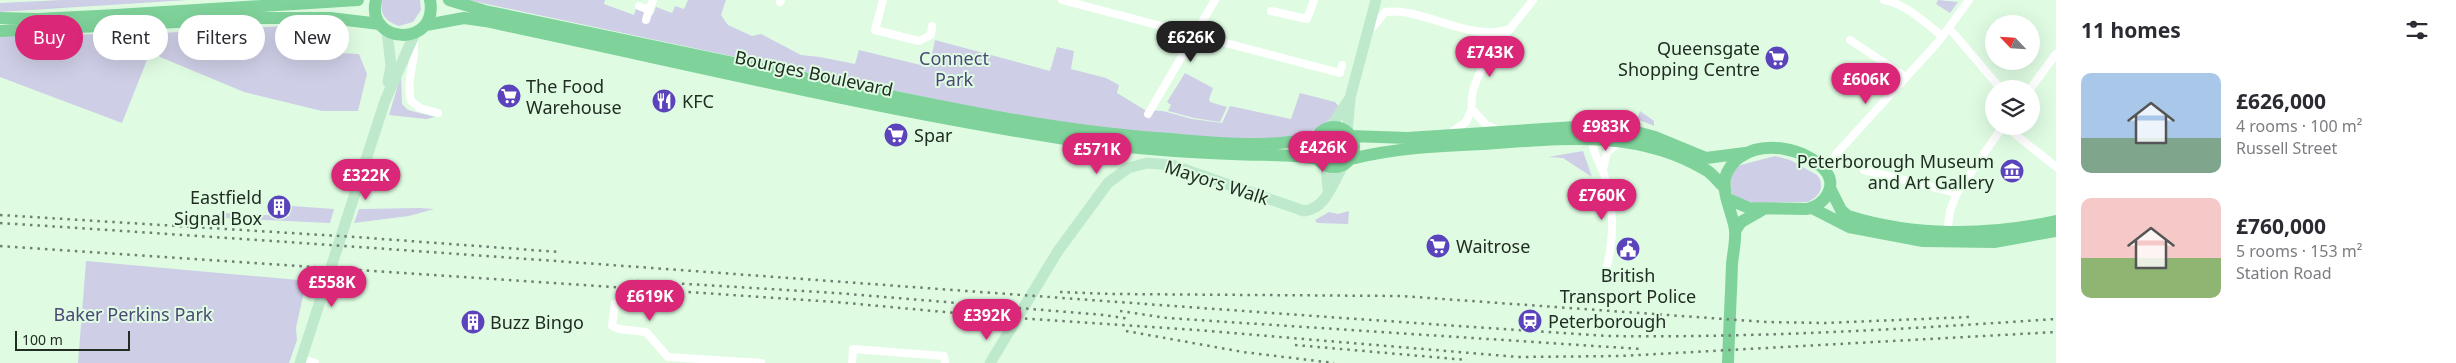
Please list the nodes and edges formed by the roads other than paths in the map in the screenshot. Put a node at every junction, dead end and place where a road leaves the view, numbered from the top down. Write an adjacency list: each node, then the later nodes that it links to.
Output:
1 (358, 0): 19 (main road)
2 (376, 0): 23 (main road)
3 (430, 0): 21 (main road)
4 (449, 0): 55 (main road, Bourges Boulevard)
5 (653, 0): 17 (street)
6 (884, 0): 27 (street)
7 (1062, 0): 30 (street)
8 (1215, 0): 30 (street)
9 (1314, 0): 18 (street)
10 (1376, 0): 33 (street)
11 (1533, 0): 26 (street)
12 (1884, 0): 16 (street)
13 (1909, 0): 16 (street)
14 (1970, 0): 24 (street)
15 (639, 6): 17 (street)
16 (1904, 8): 32 (street)
17 (649, 10): 20 (street)
18 (1271, 11)
19 (0, 18)
20 (646, 20)
21 (426, 25): 31 (main road); 60 (main road, Bourges Boulevard)
22 (932, 26): 27 (street)
23 (383, 28): 29 (main road); 31 (main road); 42 (street)
24 (1949, 28): 32 (street); 39 (street)
25 (866, 29): 27 (street)
26 (1510, 29): 28 (street); 35 (street)
27 (875, 30)
28 (1482, 30): 33 (street); 35 (street)
29 (0, 31)
30 (1195, 34): 37 (street); 43 (street)
31 (414, 36): 42 (street); 46 (street)
32 (1942, 36): 38 (street)
33 (1367, 40): 41 (street)
34 (1850, 40): 38 (street)
35 (1498, 48): 45 (street)
36 (2056, 54): 40 (street)
37 (1342, 65)
38 (1906, 78): 64 (street)
39 (1993, 80)
40 (2037, 80)
41 (1350, 98): 48 (street); 51 (street)
42 (385, 101): 77 (street)
43 (1153, 105): 44 (street); 47 (street)
44 (1161, 109)
45 (1472, 109): 50 (street); 52 (street)
46 (438, 113)
47 (1148, 114)
48 (1331, 127): 51 (main road); 55 (main road)
49 (1608, 127): 50 (main road); 56 (street); 58 (main road)
50 (1499, 130): 52 (main road)
51 (1349, 134): 52 (main road); 59 (main road)
52 (1448, 134)
53 (1998, 135): 65 (street)
54 (2015, 135): 61 (street)
55 (1316, 137): 60 (main road)
56 (1591, 138): 57 (main road); 59 (main road); 63 (street)
57 (1622, 141): 63 (street); 67 (main road)
58 (1748, 153): 64 (main road); 67 (main road)
59 (1347, 162): 60 (main road); 66 (street, Mayors Walk)
60 (1321, 163): 66 (street)
61 (2056, 167)
62 (1864, 170): 65 (street)
63 (1603, 171): 74 (street)
64 (1829, 183): 68 (main road); 73 (main road)
65 (1957, 192): 73 (street)
66 (1328, 194): 82 (street, Mayors Walk)
67 (1727, 194): 69 (main road); 71 (main road)
68 (1812, 208): 69 (main road); 72 (main road)
69 (1765, 209): 71 (main road)
70 (2056, 221): 73 (main road)
71 (1735, 231): 83 (main road)
72 (2056, 231)
73 (1947, 232)
74 (1606, 271)
75 (614, 304): 76 (street)
76 (666, 360): 79 (street)
77 (300, 361): 78 (street)
78 (315, 363)
79 (761, 363)
80 (852, 363): 81 (street)
81 (945, 363)
82 (990, 363)
83 (1728, 363)

